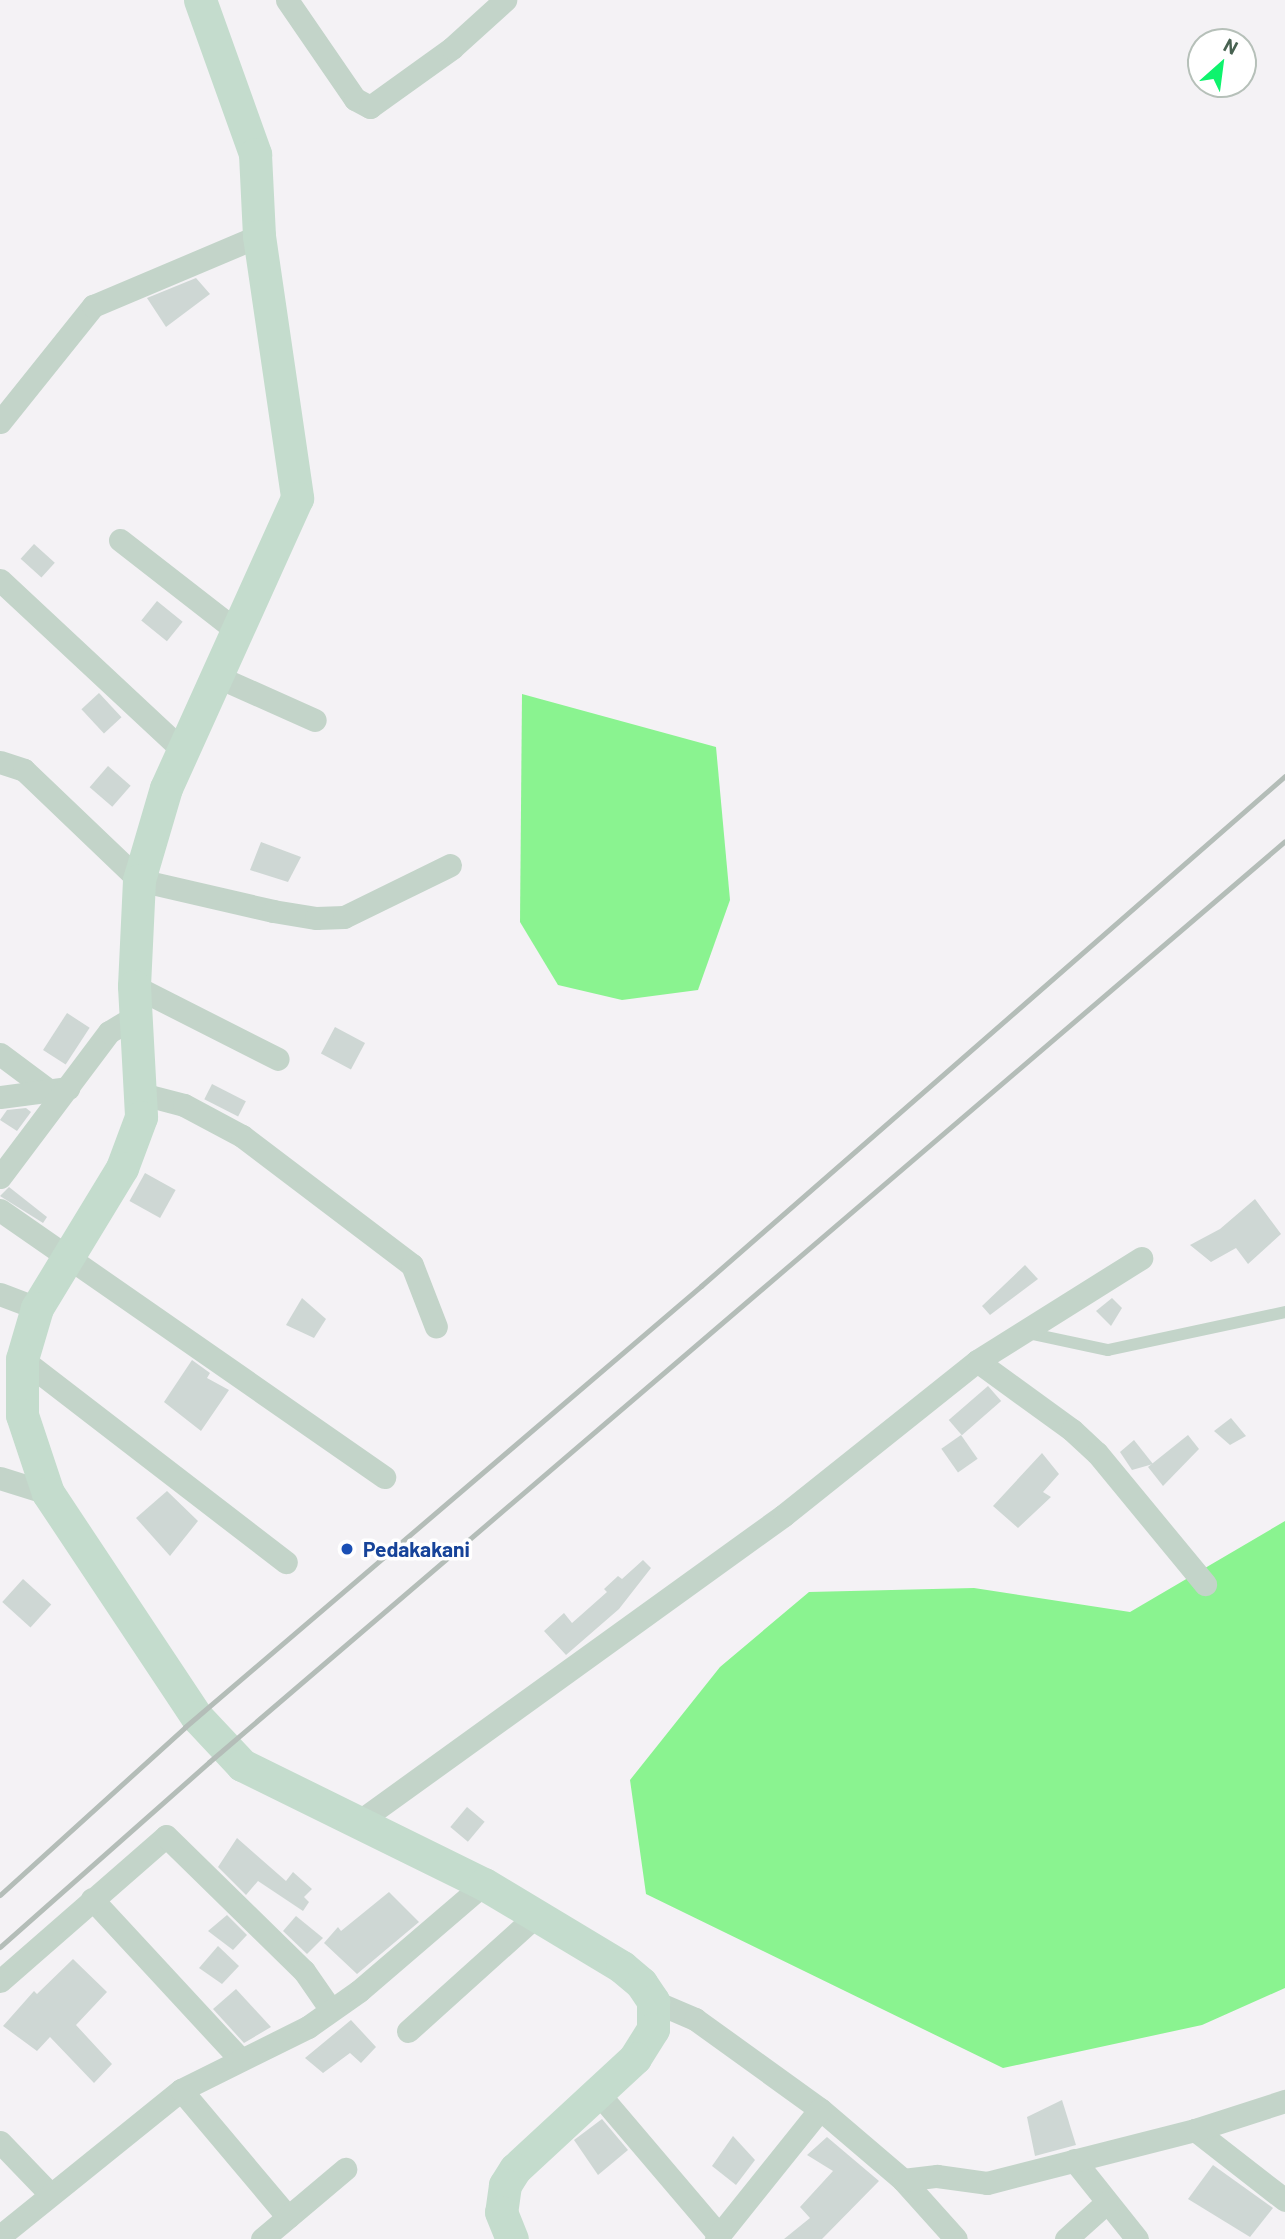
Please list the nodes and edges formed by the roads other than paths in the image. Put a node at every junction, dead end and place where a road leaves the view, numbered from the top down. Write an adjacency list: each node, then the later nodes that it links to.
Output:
1 (200, 0): 4 (main road)
2 (287, 0): 3 (street)
3 (505, 0)
4 (259, 236): 5 (street); 8 (main road)
5 (0, 422)
6 (120, 540): 8 (street)
7 (0, 580): 11 (street)
8 (237, 631): 9 (main road)
9 (216, 676): 10 (street); 11 (main road)
10 (315, 720)
11 (181, 749): 14 (main road)
12 (0, 762): 14 (street)
13 (450, 865): 14 (street)
14 (139, 880): 15 (main road)
15 (135, 1001): 17 (street); 18 (street); 19 (main road)
16 (0, 1054): 18 (street)
17 (278, 1059)
18 (60, 1090): 20 (street); 21 (street)
19 (142, 1094): 24 (main road); 28 (street)
20 (0, 1097)
21 (0, 1177)
22 (0, 1210): 24 (street)
23 (1141, 1258): 29 (street)
24 (66, 1259): 26 (main road); 32 (street)
25 (0, 1294): 26 (street)
26 (37, 1308): 30 (main road)
27 (1285, 1312): 29 (lane)
28 (436, 1326)
29 (1023, 1332): 31 (street)
30 (22, 1359): 34 (main road); 35 (street)
31 (977, 1361): 36 (street); 37 (street)
32 (384, 1477)
33 (0, 1478): 34 (street)
34 (48, 1493): 37 (main road)
35 (286, 1562)
36 (1205, 1584)
37 (357, 1823): 38 (main road)
38 (484, 1884): 40 (main road); 43 (street)
39 (92, 1899): 41 (street); 43 (street); 45 (street)
40 (537, 1915): 42 (main road); 44 (street)
41 (0, 1981)
42 (653, 2001): 47 (main road); 49 (street)
43 (331, 2010): 45 (street)
44 (408, 2031)
45 (242, 2060): 46 (street)
46 (181, 2090): 55 (street); 58 (street)
47 (598, 2093): 60 (street); 62 (main road)
48 (1285, 2101): 50 (street)
49 (820, 2109): 54 (street); 60 (street)
50 (1195, 2130): 52 (street); 56 (street)
51 (0, 2142): 55 (street)
52 (1074, 2160): 54 (street); 57 (street)
53 (345, 2169): 58 (street)
54 (902, 2180): 63 (street)
55 (50, 2194): 59 (street)
56 (1285, 2200)
57 (1106, 2203): 64 (street); 65 (street)
58 (288, 2217): 61 (street)
59 (0, 2236)
60 (718, 2237)
61 (262, 2239)
62 (512, 2239)
63 (956, 2239)
64 (1066, 2239)
65 (1137, 2239)

